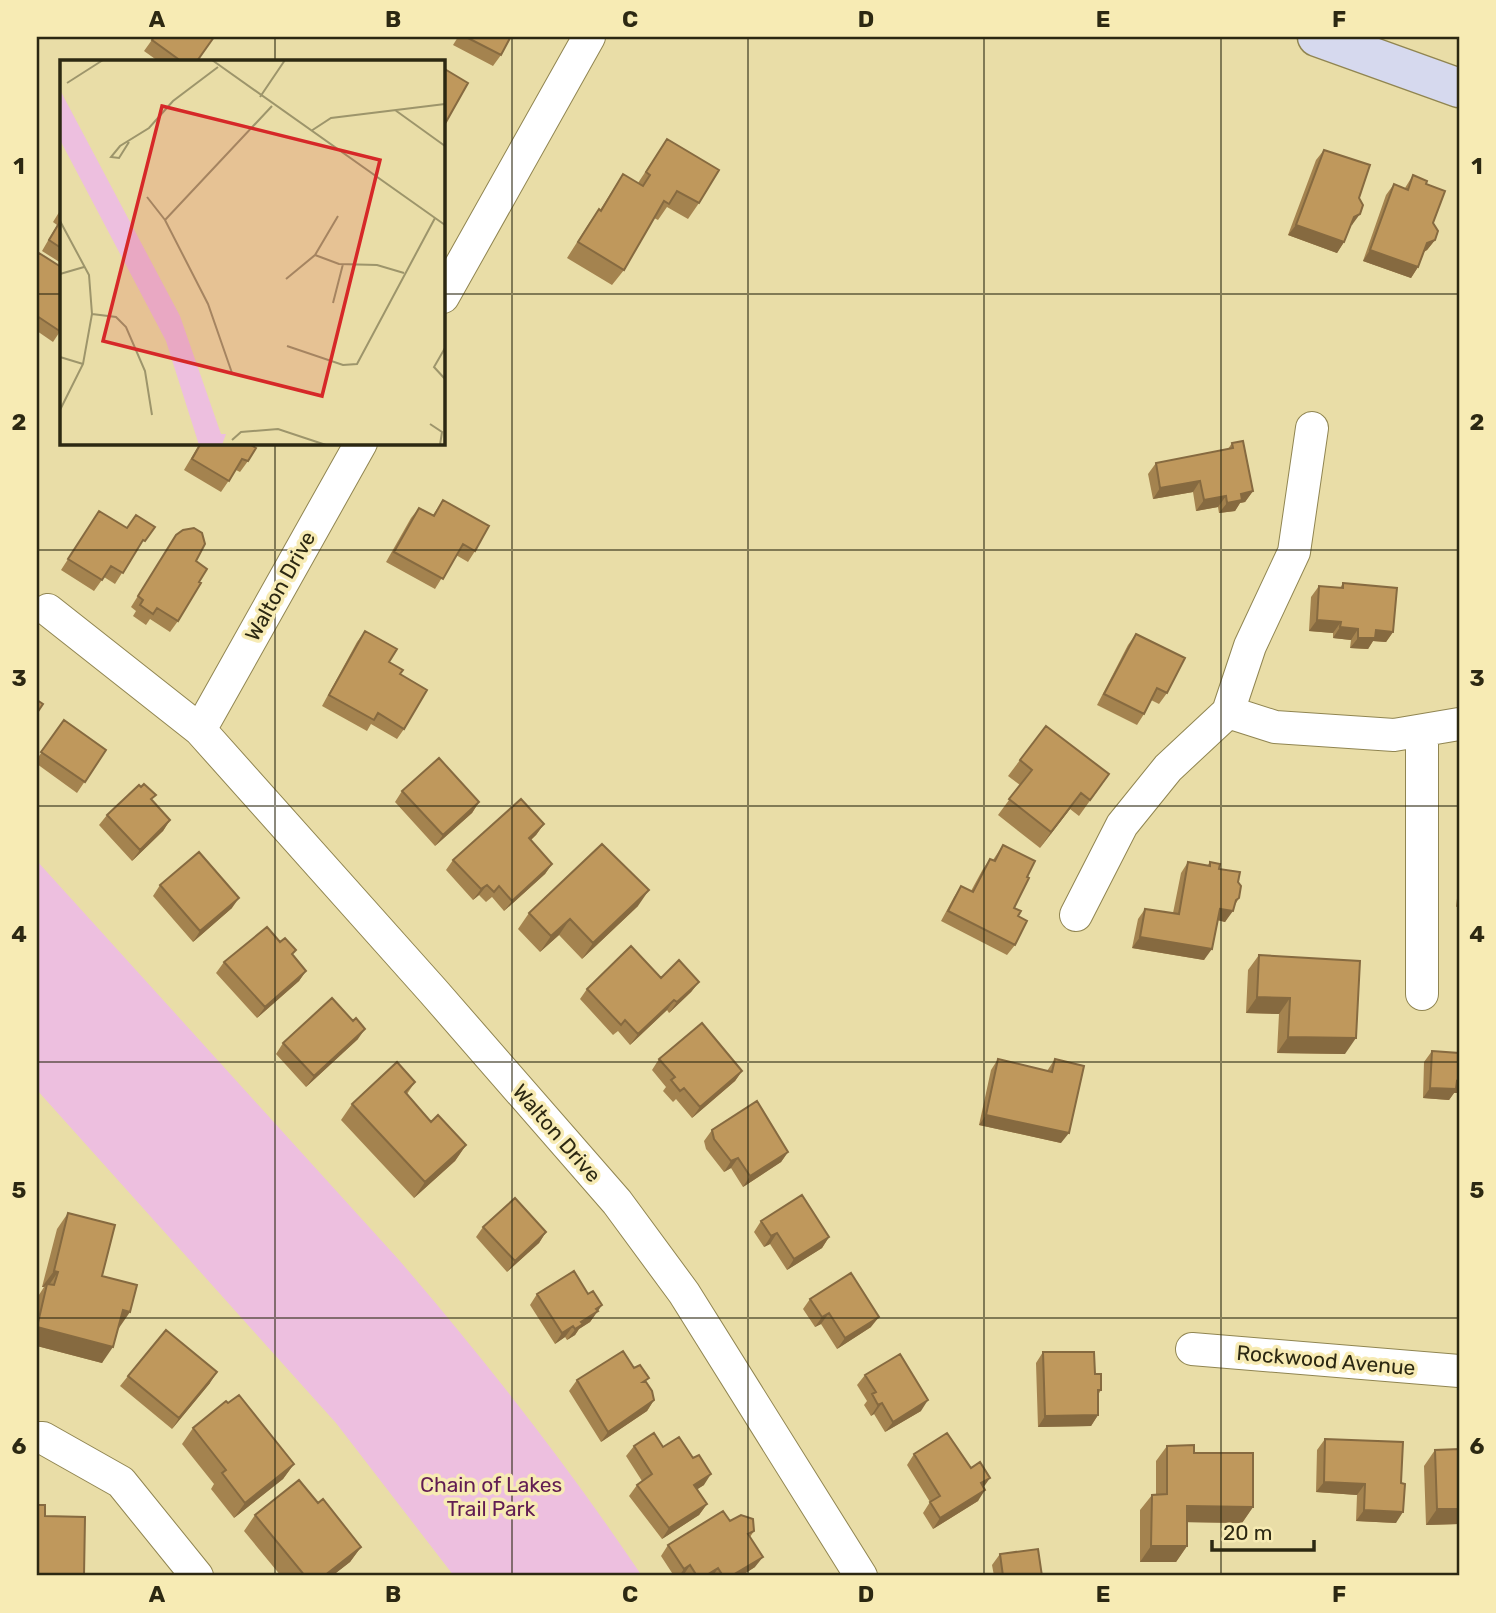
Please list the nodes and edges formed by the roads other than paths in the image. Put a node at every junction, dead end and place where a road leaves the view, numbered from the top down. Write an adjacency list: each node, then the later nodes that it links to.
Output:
1 (589, 37): 4 (street)
2 (1317, 37): 3 (main road)
3 (1459, 88)
4 (444, 295)
5 (1312, 428): 8 (street)
6 (360, 444): 10 (street, Walton Drive)
7 (48, 610): 10 (street, Walton Drive)
8 (1228, 712): 11 (street); 12 (street)
9 (1459, 724): 11 (street)
10 (200, 730): 18 (street, Walton Drive)
11 (1422, 731): 13 (street)
12 (1076, 915)
13 (1422, 994)
14 (1192, 1349): 15 (street, Rockwood Avenue)
15 (1459, 1371)
16 (37, 1438): 17 (street)
17 (197, 1576)
18 (861, 1576)

